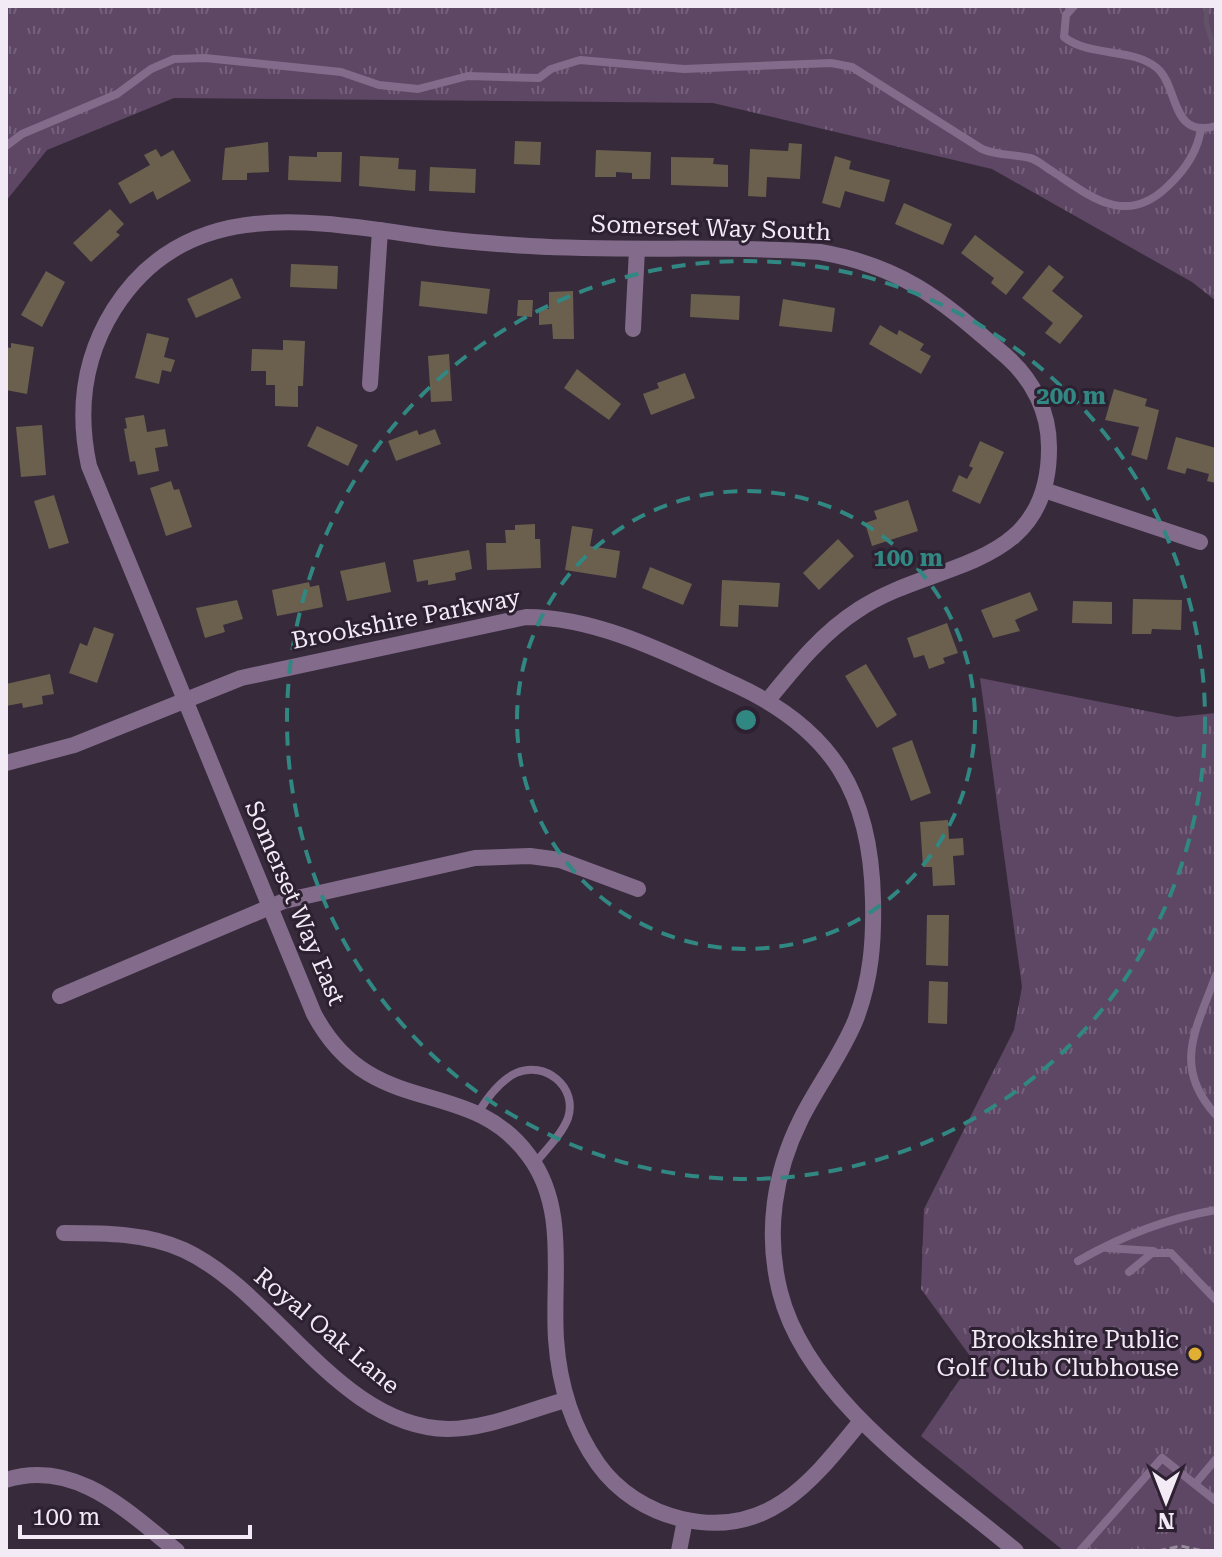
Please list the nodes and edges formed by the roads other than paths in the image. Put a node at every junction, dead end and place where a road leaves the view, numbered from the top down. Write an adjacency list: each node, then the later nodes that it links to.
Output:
1 (1074, 6): 3 (lane)
2 (1214, 127): 3 (lane)
3 (1201, 128): 4 (lane)
4 (6, 146)
5 (380, 230): 6 (street, Somerset Way South); 7 (street, Somerset Way South); 9 (street)
6 (637, 249): 8 (street); 10 (street, Somerset Way South)
7 (109, 317): 12 (street, Somerset Way East)
8 (633, 329)
9 (370, 384)
10 (1044, 490): 11 (street); 13 (street, Somerset Way South)
11 (1200, 542)
12 (185, 698): 13 (street, Brookshire Parkway); 14 (street, Brookshire Parkway); 16 (street, Somerset Way East)
13 (768, 700): 30 (street, Brookshire Parkway)
14 (6, 763)
15 (638, 889): 16 (street)
16 (270, 908): 18 (street); 19 (street, Somerset Way East)
17 (1216, 975): 20 (lane)
18 (60, 996)
19 (478, 1113): 21 (street, Somerset Way East); 21 (lane)
20 (1216, 1115)
21 (535, 1163): 29 (street, Somerset Way East)
22 (1216, 1210): 24 (lane)
23 (64, 1233): 29 (street, Royal Oak Lane)
24 (1102, 1247): 25 (lane); 26 (lane)
25 (1158, 1252): 27 (lane); 28 (lane)
26 (1078, 1261)
27 (1129, 1272)
28 (1216, 1300)
29 (566, 1400): 35 (street, Somerset Way East)
30 (861, 1421): 35 (street, Somerset Way East); 38 (street, Brookshire Parkway)
31 (1216, 1459): 33 (lane)
32 (6, 1480): 36 (street)
33 (1195, 1484): 34 (lane); 39 (lane)
34 (1216, 1501)
35 (685, 1520): 37 (street)
36 (177, 1551)
37 (679, 1551)
38 (1016, 1551)
39 (1080, 1551)

